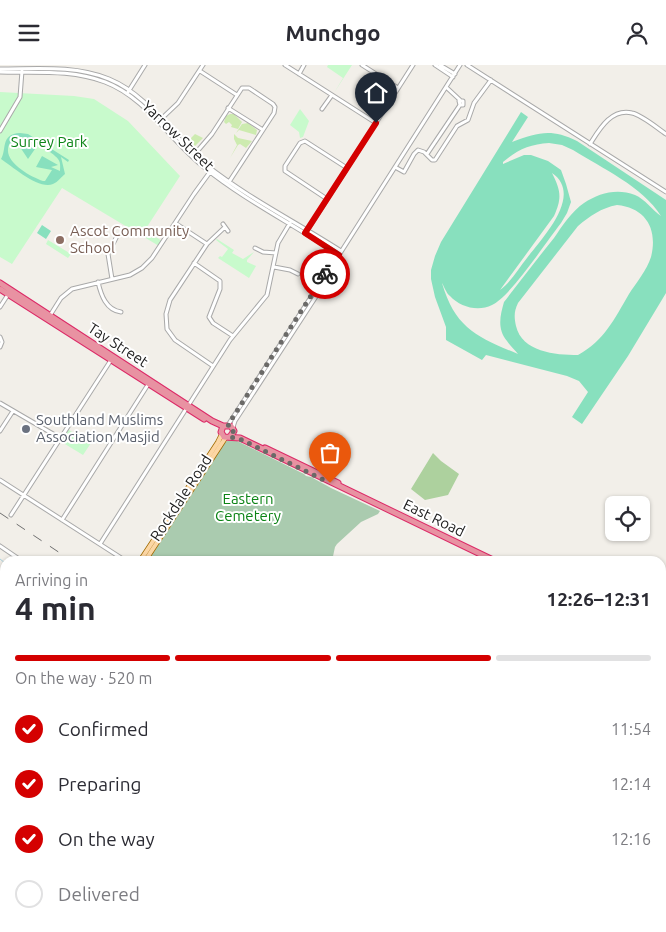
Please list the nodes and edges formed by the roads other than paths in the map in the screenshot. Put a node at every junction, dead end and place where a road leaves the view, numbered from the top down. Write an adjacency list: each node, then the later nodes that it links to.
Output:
1 (145, 65): 20 (street)
2 (203, 65): 14 (street)
3 (285, 65): 15 (street)
4 (304, 65): 15 (street)
5 (362, 65): 19 (street)
6 (413, 65): 19 (street)
7 (435, 65): 16 (street)
8 (440, 65): 16 (street)
9 (460, 65): 16 (street)
10 (467, 65): 17 (street)
11 (44, 68): 12 (street, Yarrow Street); 20 (street, Yarrow Street)
12 (21, 69): 13 (street, Yarrow Street); 30 (street)
13 (0, 71)
14 (200, 71): 21 (street); 27 (street)
15 (299, 74): 22 (street)
16 (454, 75): 18 (street)
17 (491, 80): 26 (street); 32 (street)
18 (446, 87): 23 (street); 35 (street)
19 (398, 88): 28 (street)
20 (128, 92): 27 (street, Yarrow Street)
21 (237, 95): 24 (street); 29 (street)
22 (332, 95): 25 (street); 28 (street)
23 (461, 103): 26 (street); 33 (street)
24 (228, 108): 29 (street); 34 (street)
25 (322, 109)
26 (471, 109): 33 (street)
27 (159, 121): 34 (street, Yarrow Street)
28 (376, 123): 36 (street)
29 (263, 130): 38 (street)
30 (0, 131)
31 (666, 134): 32 (street)
32 (590, 144): 39 (street)
33 (427, 154): 35 (street)
34 (193, 156): 37 (street, Yarrow Street)
35 (395, 167): 49 (street)
36 (347, 168): 40 (street); 40 (street)
37 (211, 171): 38 (street, Yarrow Street); 42 (street)
38 (228, 183): 41 (street, Yarrow Street)
39 (666, 192)
40 (327, 199): 44 (street)
41 (291, 222): 44 (street, Yarrow Street); 48 (street)
42 (175, 223): 46 (street); 53 (street)
43 (225, 227): 46 (street)
44 (306, 232): 49 (street, Yarrow Street)
45 (116, 238): 53 (street)
46 (206, 244): 50 (street)
47 (255, 248): 48 (street)
48 (276, 253): 51 (street)
49 (340, 253): 71 (street)
50 (194, 263): 61 (street); 65 (street)
51 (274, 267): 52 (street); 61 (street)
52 (298, 274)
53 (112, 279): 54 (street)
54 (98, 282): 59 (street); 60 (street)
55 (0, 283): 57 (highway, Tay Street)
56 (0, 289): 57 (highway, Tay Street)
57 (9, 292): 58 (street); 60 (highway, Tay Street)
58 (0, 307)
59 (121, 312)
60 (48, 318): 64 (highway, Tay Street)
61 (233, 336): 65 (street)
62 (1, 339): 63 (street)
63 (0, 347)
64 (112, 358): 66 (highway, Tay Street); 72 (street)
65 (213, 366): 68 (street)
66 (150, 383): 68 (highway, Tay Street); 77 (street)
67 (0, 403): 69 (street)
68 (187, 407): 71 (highway, Tay Street); 78 (street)
69 (13, 411): 70 (street); 72 (street)
70 (0, 431)
71 (227, 431): 76 (main road, Rockdale Road); 84 (highway, East Road)
72 (60, 438): 74 (street)
73 (0, 480): 74 (street)
74 (23, 495): 75 (street); 77 (street)
75 (10, 515)
76 (171, 517): 82 (main road, Rockdale Road); 83 (main road, Rockdale Road)
77 (62, 520): 78 (street)
78 (100, 544): 81 (street)
79 (0, 546): 80 (street)
80 (15, 556)
81 (118, 556)
82 (144, 556)
83 (148, 556)
84 (485, 556)

